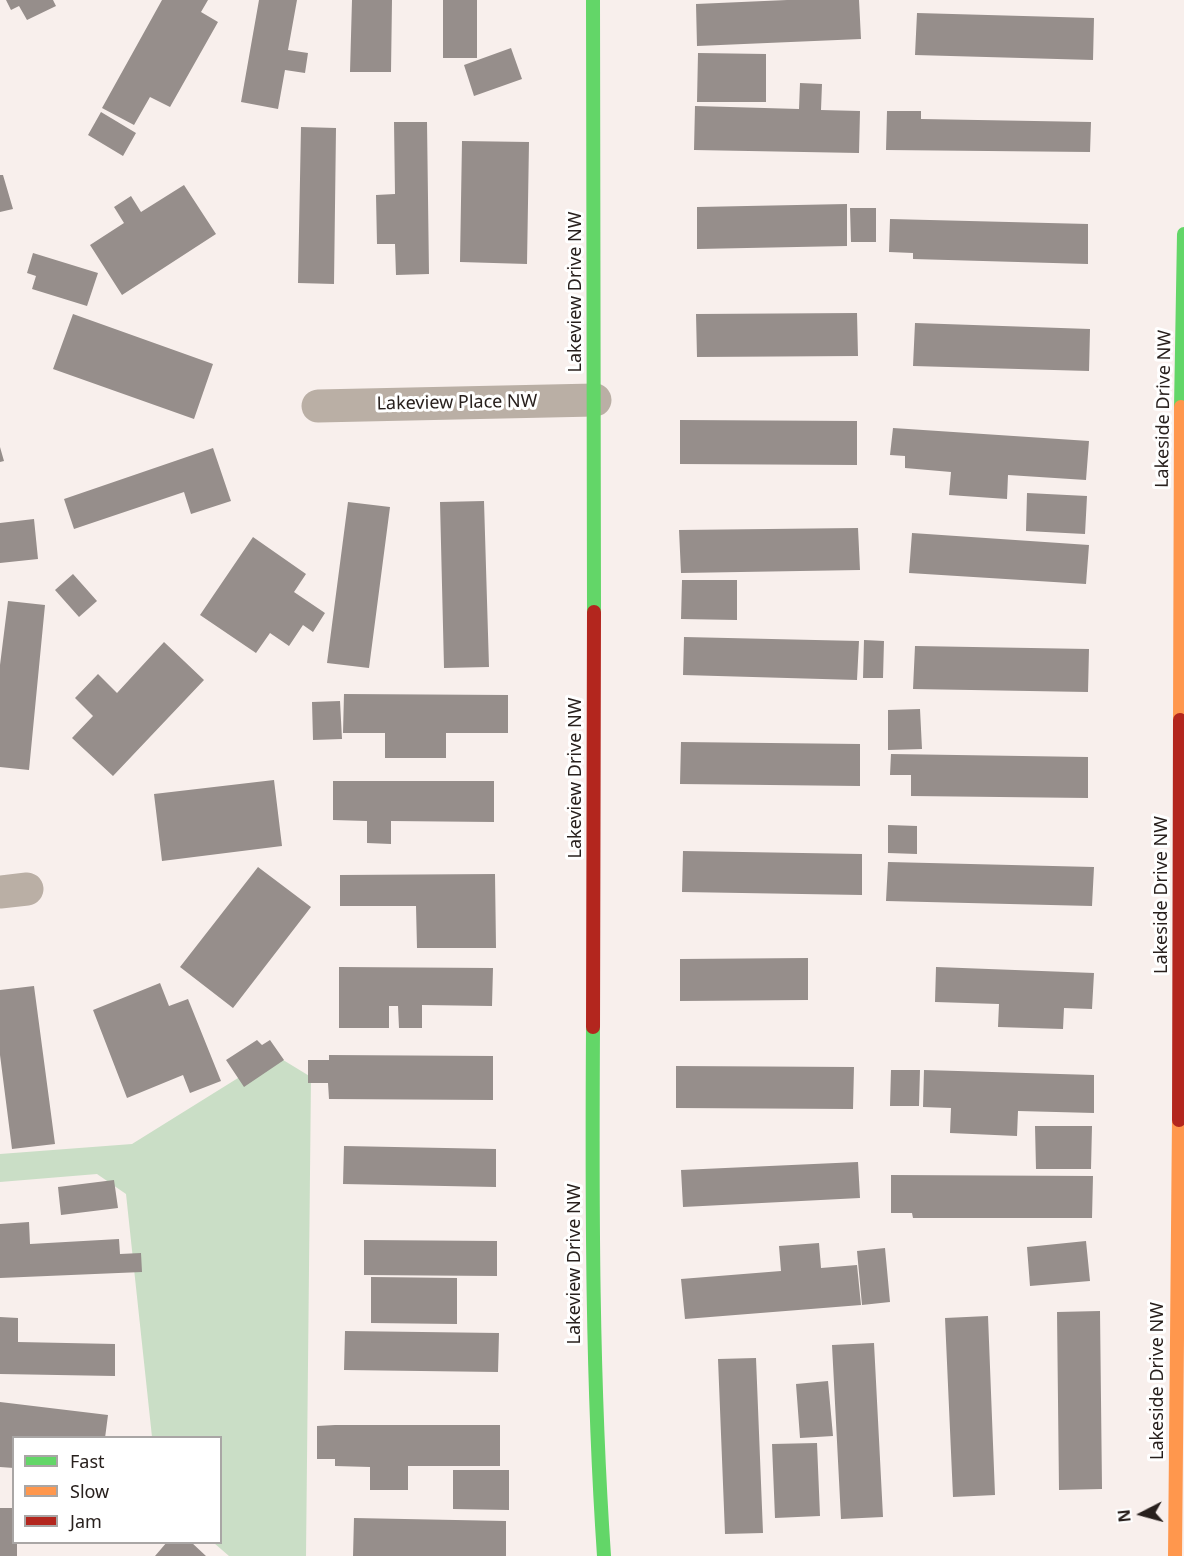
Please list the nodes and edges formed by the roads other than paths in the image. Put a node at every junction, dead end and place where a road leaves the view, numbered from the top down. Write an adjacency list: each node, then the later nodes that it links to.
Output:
1 (593, 0): 3 (street, Lakeview Drive NW)
2 (1184, 234): 5 (street, Lakeside Drive NW)
3 (595, 400): 4 (street, Lakeview Place NW); 7 (street, Lakeview Drive NW)
4 (318, 406)
5 (1183, 414): 6 (street, Lakeside Drive NW)
6 (1182, 974): 8 (street, Lakeside Drive NW)
7 (604, 1556)
8 (1175, 1556)

